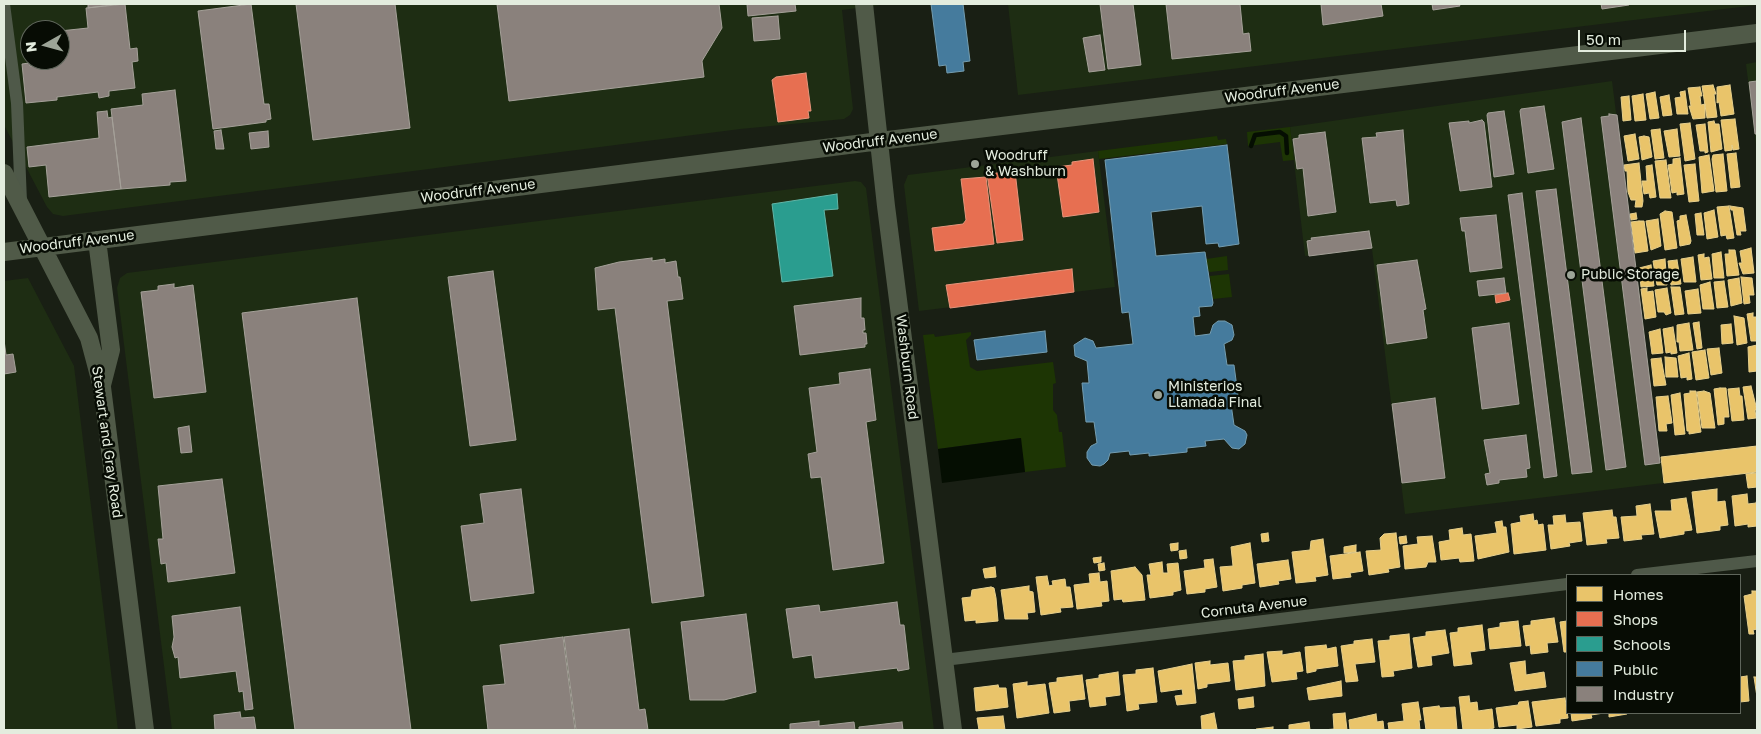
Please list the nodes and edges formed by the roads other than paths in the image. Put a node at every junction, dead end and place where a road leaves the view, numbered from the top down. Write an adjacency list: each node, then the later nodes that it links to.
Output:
1 (864, 4): 4 (main road, Washburn Road)
2 (5, 11): 6 (street)
3 (1757, 33): 4 (main road, Woodruff Avenue)
4 (880, 141): 7 (main road, Woodruff Avenue); 14 (main road, Washburn Road)
5 (4, 173): 6 (main road, Stewart and Gray Road)
6 (21, 205): 8 (main road, Stewart and Gray Road)
7 (97, 240): 8 (main road, Woodruff Avenue); 10 (main road)
8 (44, 247): 9 (main road, Woodruff Avenue); 10 (main road, Stewart and Gray Road)
9 (4, 252)
10 (102, 387): 15 (main road, Stewart and Gray Road)
11 (1757, 561): 12 (street)
12 (1646, 574)
13 (1566, 584): 14 (street, Cornuta Avenue)
14 (944, 660): 16 (main road, Washburn Road)
15 (145, 730)
16 (953, 730)

